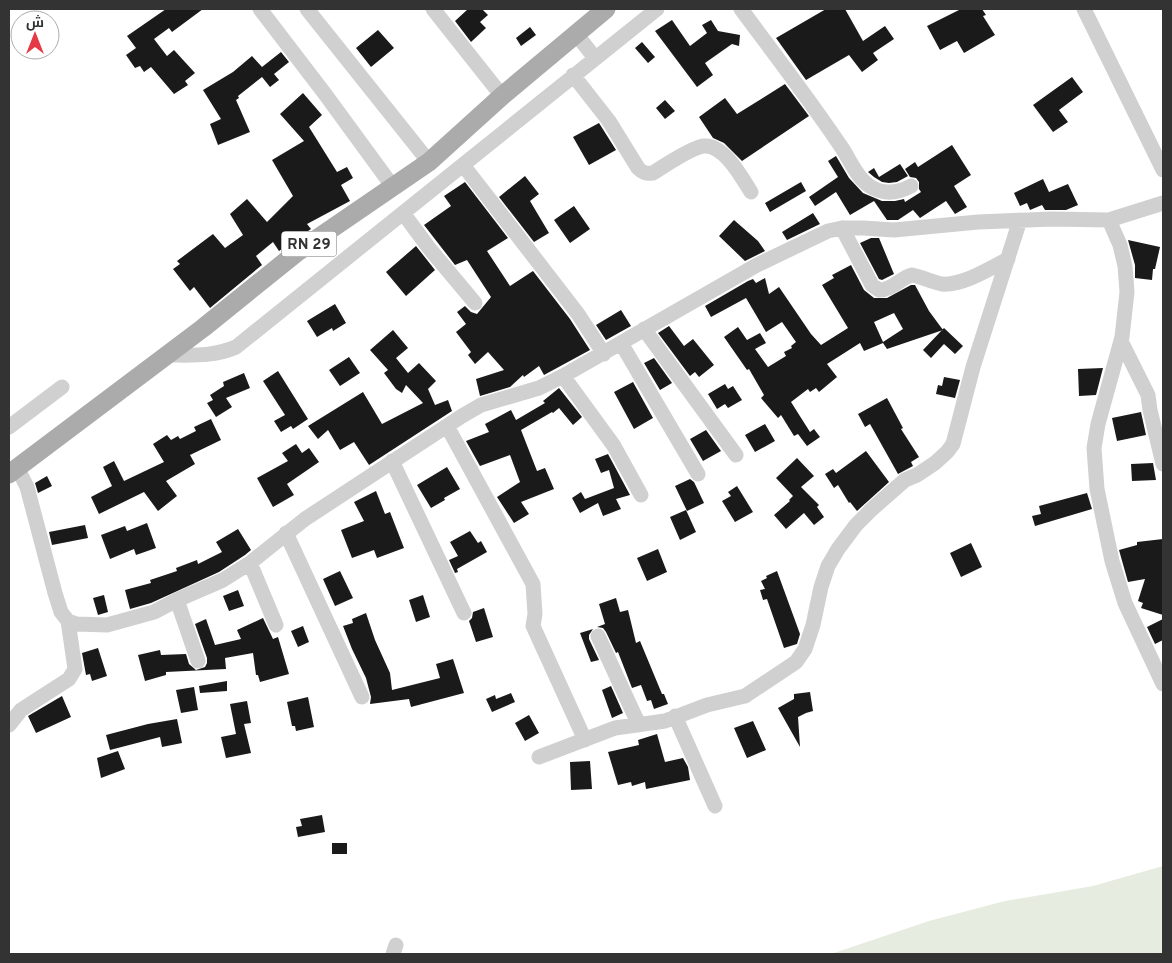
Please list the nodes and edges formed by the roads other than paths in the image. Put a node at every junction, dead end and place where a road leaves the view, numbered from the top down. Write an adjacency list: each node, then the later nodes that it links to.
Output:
1 (260, 9): 16 (street)
2 (307, 9): 12 (street)
3 (433, 9): 11 (street)
4 (606, 9): 8 (main road, RN 29)
5 (657, 9): 9 (street)
6 (741, 9): 15 (street)
7 (1084, 9): 14 (street)
8 (576, 34): 9 (street); 11 (main road, RN 29)
9 (595, 58): 10 (street)
10 (573, 75): 13 (street); 17 (street)
11 (502, 96): 12 (main road, RN 29)
12 (429, 162): 16 (main road, RN 29)
13 (463, 165): 19 (street); 28 (street)
14 (1163, 170)
15 (911, 186)
16 (393, 187): 29 (main road, RN 29)
17 (751, 192)
18 (1163, 203): 21 (street)
19 (403, 213): 24 (street); 29 (street)
20 (1020, 220): 21 (street); 22 (street); 23 (street)
21 (1109, 220): 26 (street)
22 (842, 228): 23 (street); 25 (street)
23 (1008, 259): 50 (street)
24 (475, 303)
25 (644, 329): 27 (street); 34 (street)
26 (1121, 342): 36 (street); 48 (street)
27 (621, 343): 28 (street); 38 (street)
28 (604, 354): 30 (street)
29 (167, 355): 37 (main road, RN 29)
30 (563, 376): 32 (street); 39 (street)
31 (62, 387): 33 (street)
32 (447, 426): 35 (street); 53 (street)
33 (9, 427)
34 (736, 455)
35 (392, 461): 40 (street); 43 (street)
36 (1163, 464)
37 (13, 471): 44 (street)
38 (698, 474)
39 (641, 495)
40 (286, 533): 41 (street); 49 (street)
41 (250, 563): 42 (street); 45 (street)
42 (177, 600): 44 (street); 47 (street)
43 (464, 613)
44 (68, 621): 51 (street)
45 (276, 624)
46 (598, 636): 52 (street)
47 (198, 661)
48 (1163, 684)
49 (362, 697)
50 (675, 716): 52 (street); 55 (street)
51 (9, 725)
52 (639, 725): 53 (street)
53 (585, 740): 54 (street)
54 (539, 756)
55 (715, 806)

